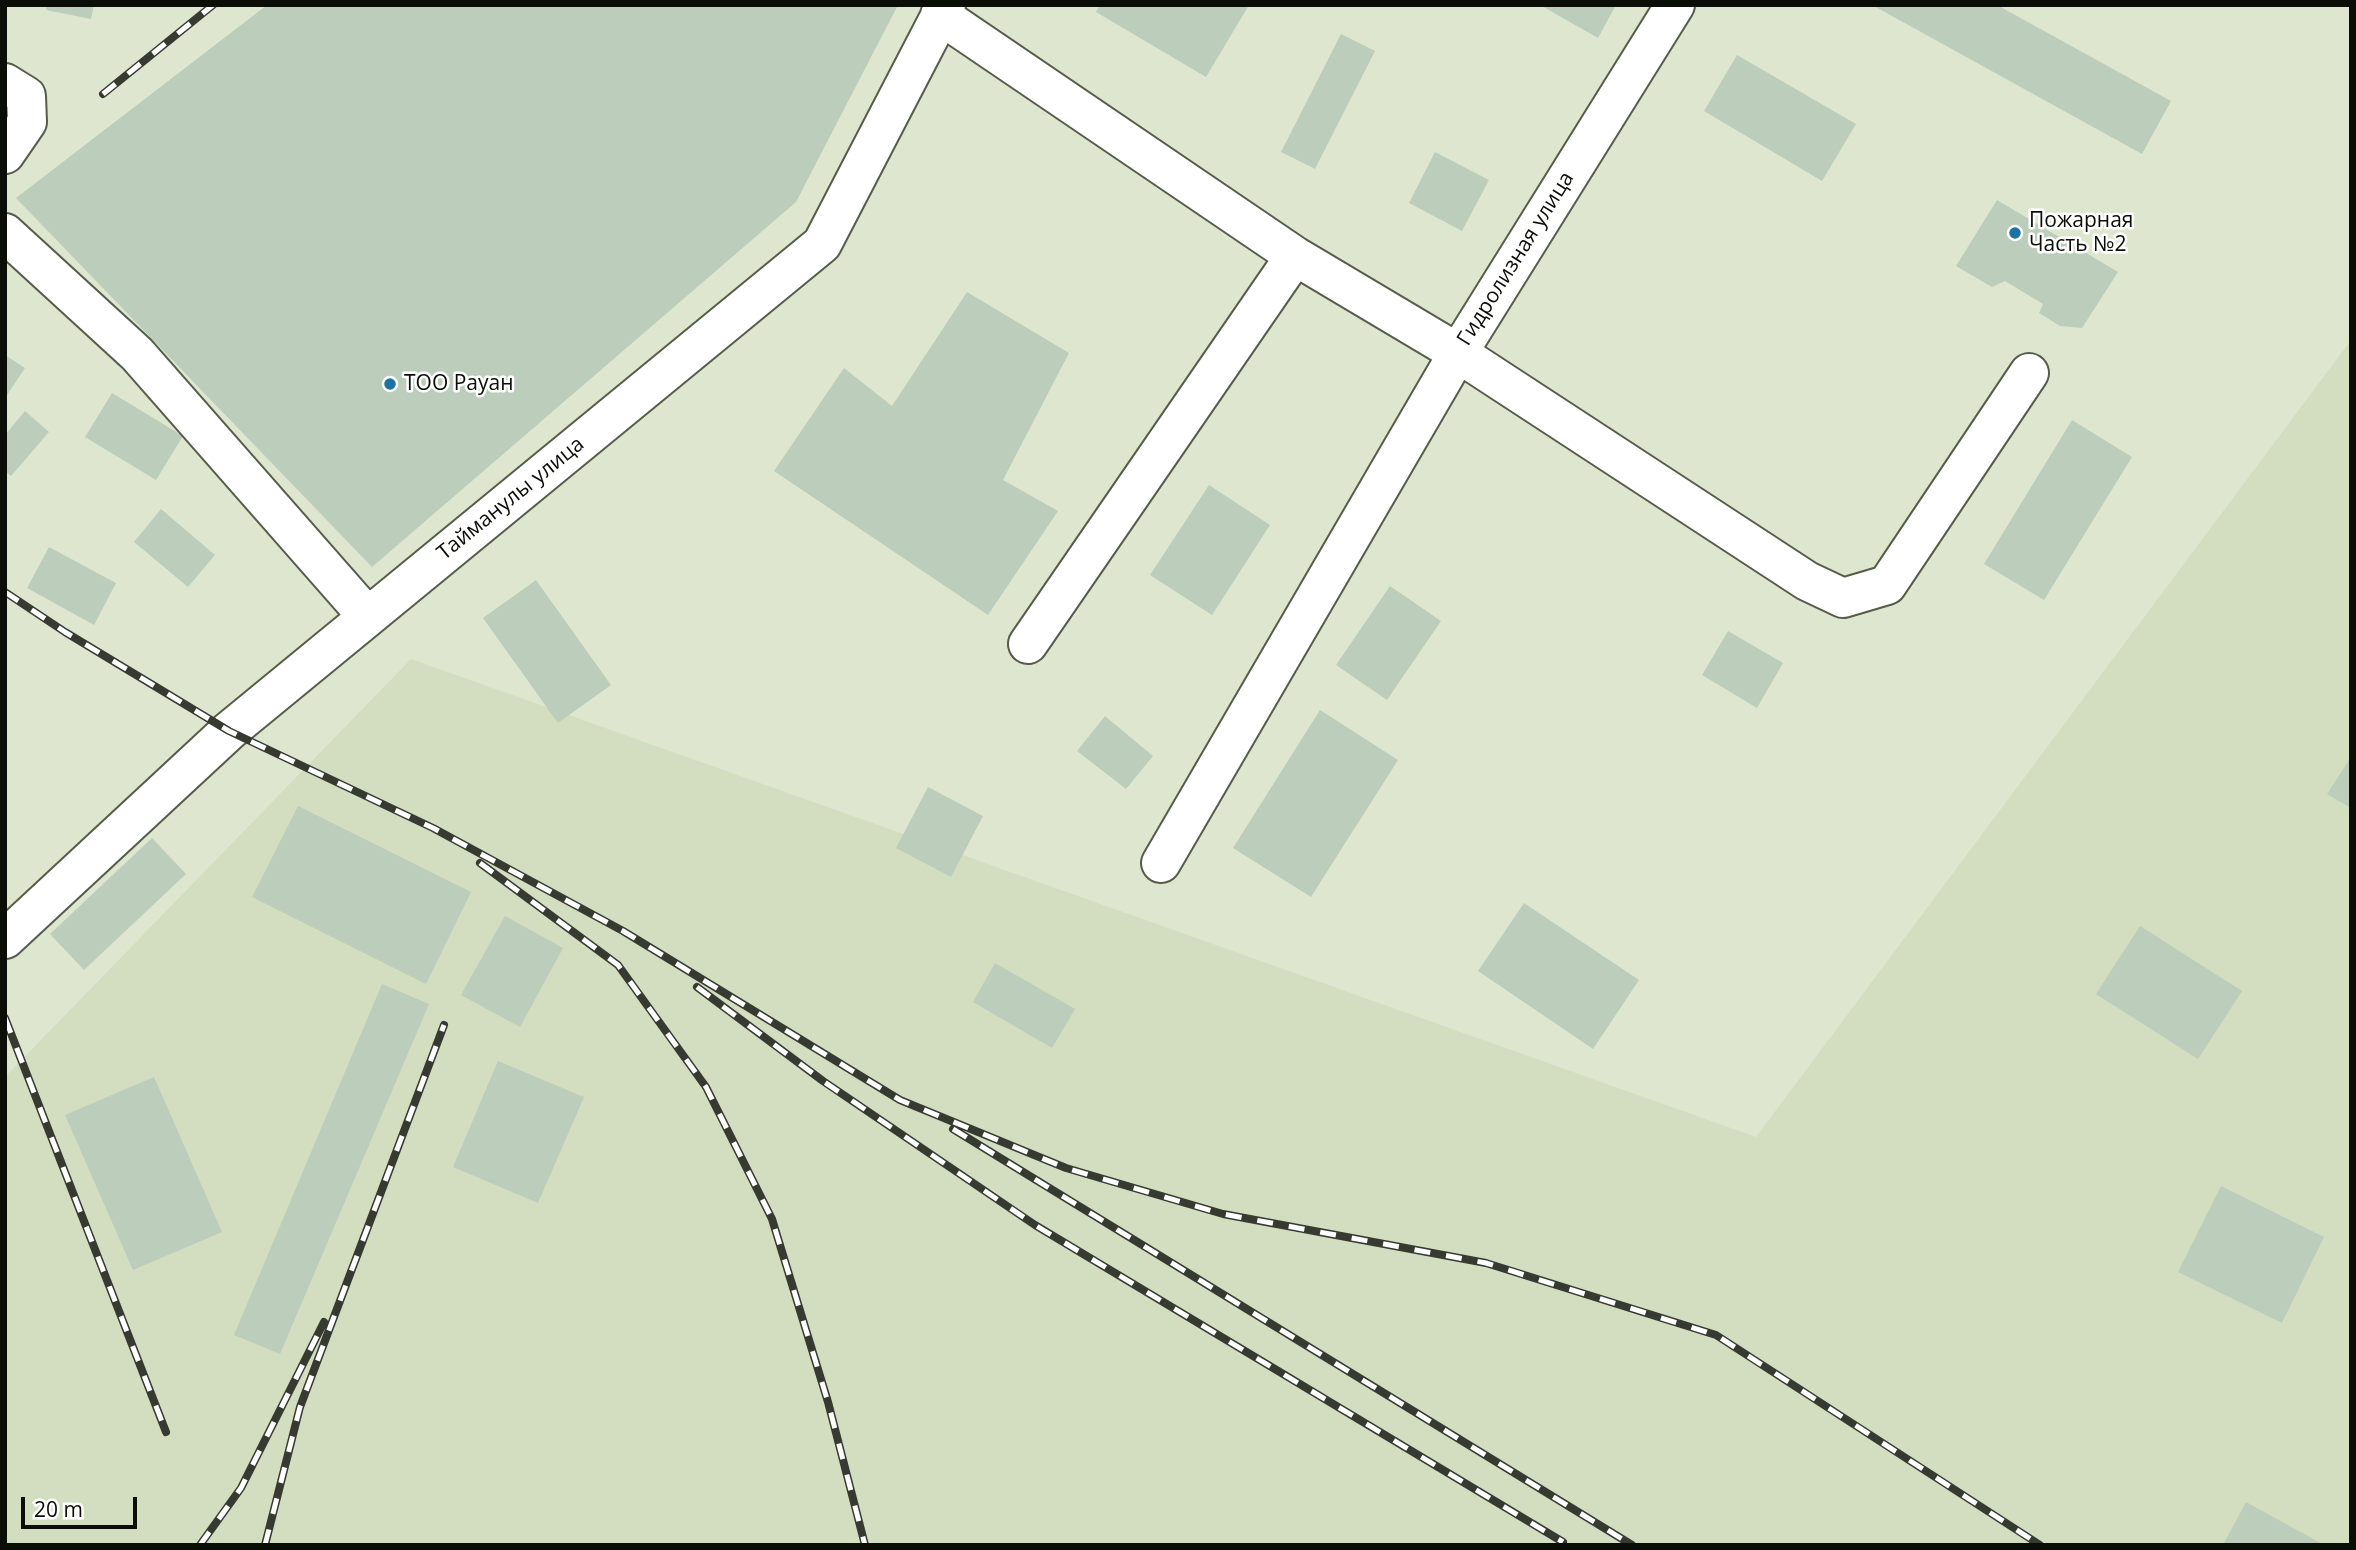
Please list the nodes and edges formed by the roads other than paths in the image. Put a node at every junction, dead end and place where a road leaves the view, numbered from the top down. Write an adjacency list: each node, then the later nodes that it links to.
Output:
1 (1675, 5): 7 (street, Гидролизная улица)
2 (943, 10): 6 (street, Гидролизная улица); 9 (street, Тайманулы улица)
3 (5, 83): 4 (street)
4 (5, 154)
5 (5, 233): 9 (street)
6 (1295, 256): 7 (street, Гидролизная улица); 10 (street)
7 (1458, 353): 8 (street); 11 (street)
8 (2029, 373)
9 (368, 617): 12 (street, Тайманулы улица)
10 (1028, 644)
11 (1160, 863)
12 (5, 939)

